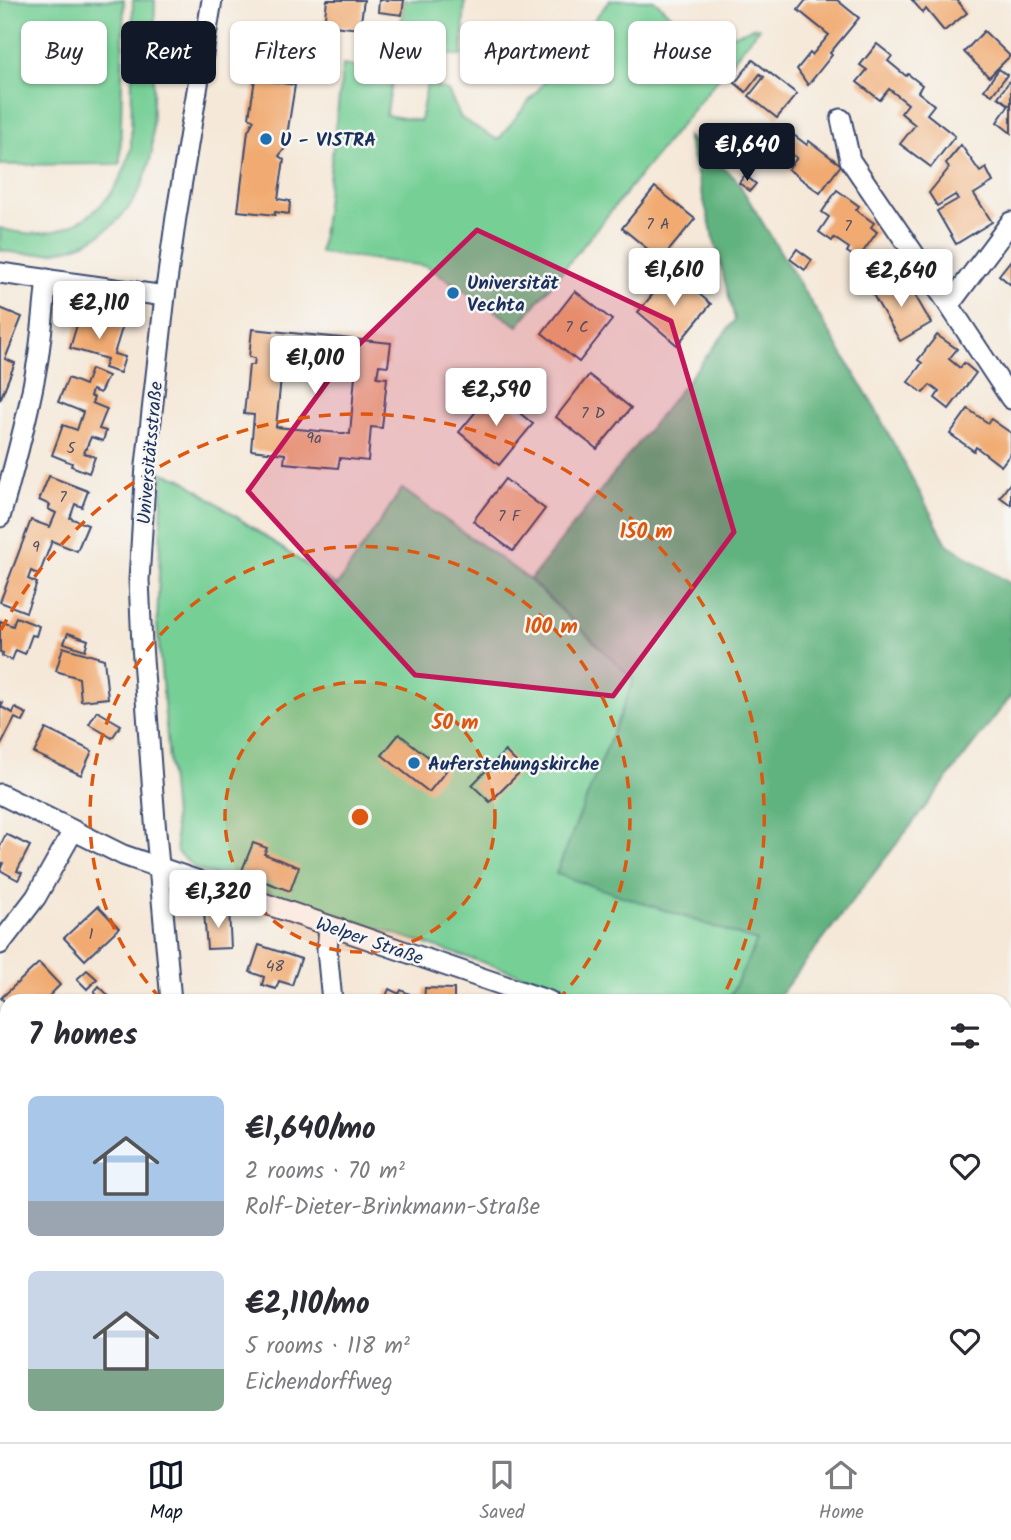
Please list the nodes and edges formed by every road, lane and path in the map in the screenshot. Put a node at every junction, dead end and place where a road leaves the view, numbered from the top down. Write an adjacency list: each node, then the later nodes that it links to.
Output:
1 (212, 0): 6 (street, Universitätsstraße)
2 (841, 119): 7 (street)
3 (1011, 222): 7 (street)
4 (0, 273): 5 (street)
5 (47, 279): 6 (street); 9 (street)
6 (165, 296): 12 (street, Universitätsstraße)
7 (949, 305): 8 (street)
8 (1011, 399)
9 (0, 517)
10 (0, 794): 11 (street, Welper Straße)
11 (73, 831): 12 (street, Welper Straße); 14 (street)
12 (159, 867): 13 (street, Welper Straße); 15 (street, Universitätsstraße)
13 (329, 927): 16 (street); 17 (street, Welper Straße)
14 (0, 944)
15 (170, 994)
16 (331, 994)
17 (528, 994)

